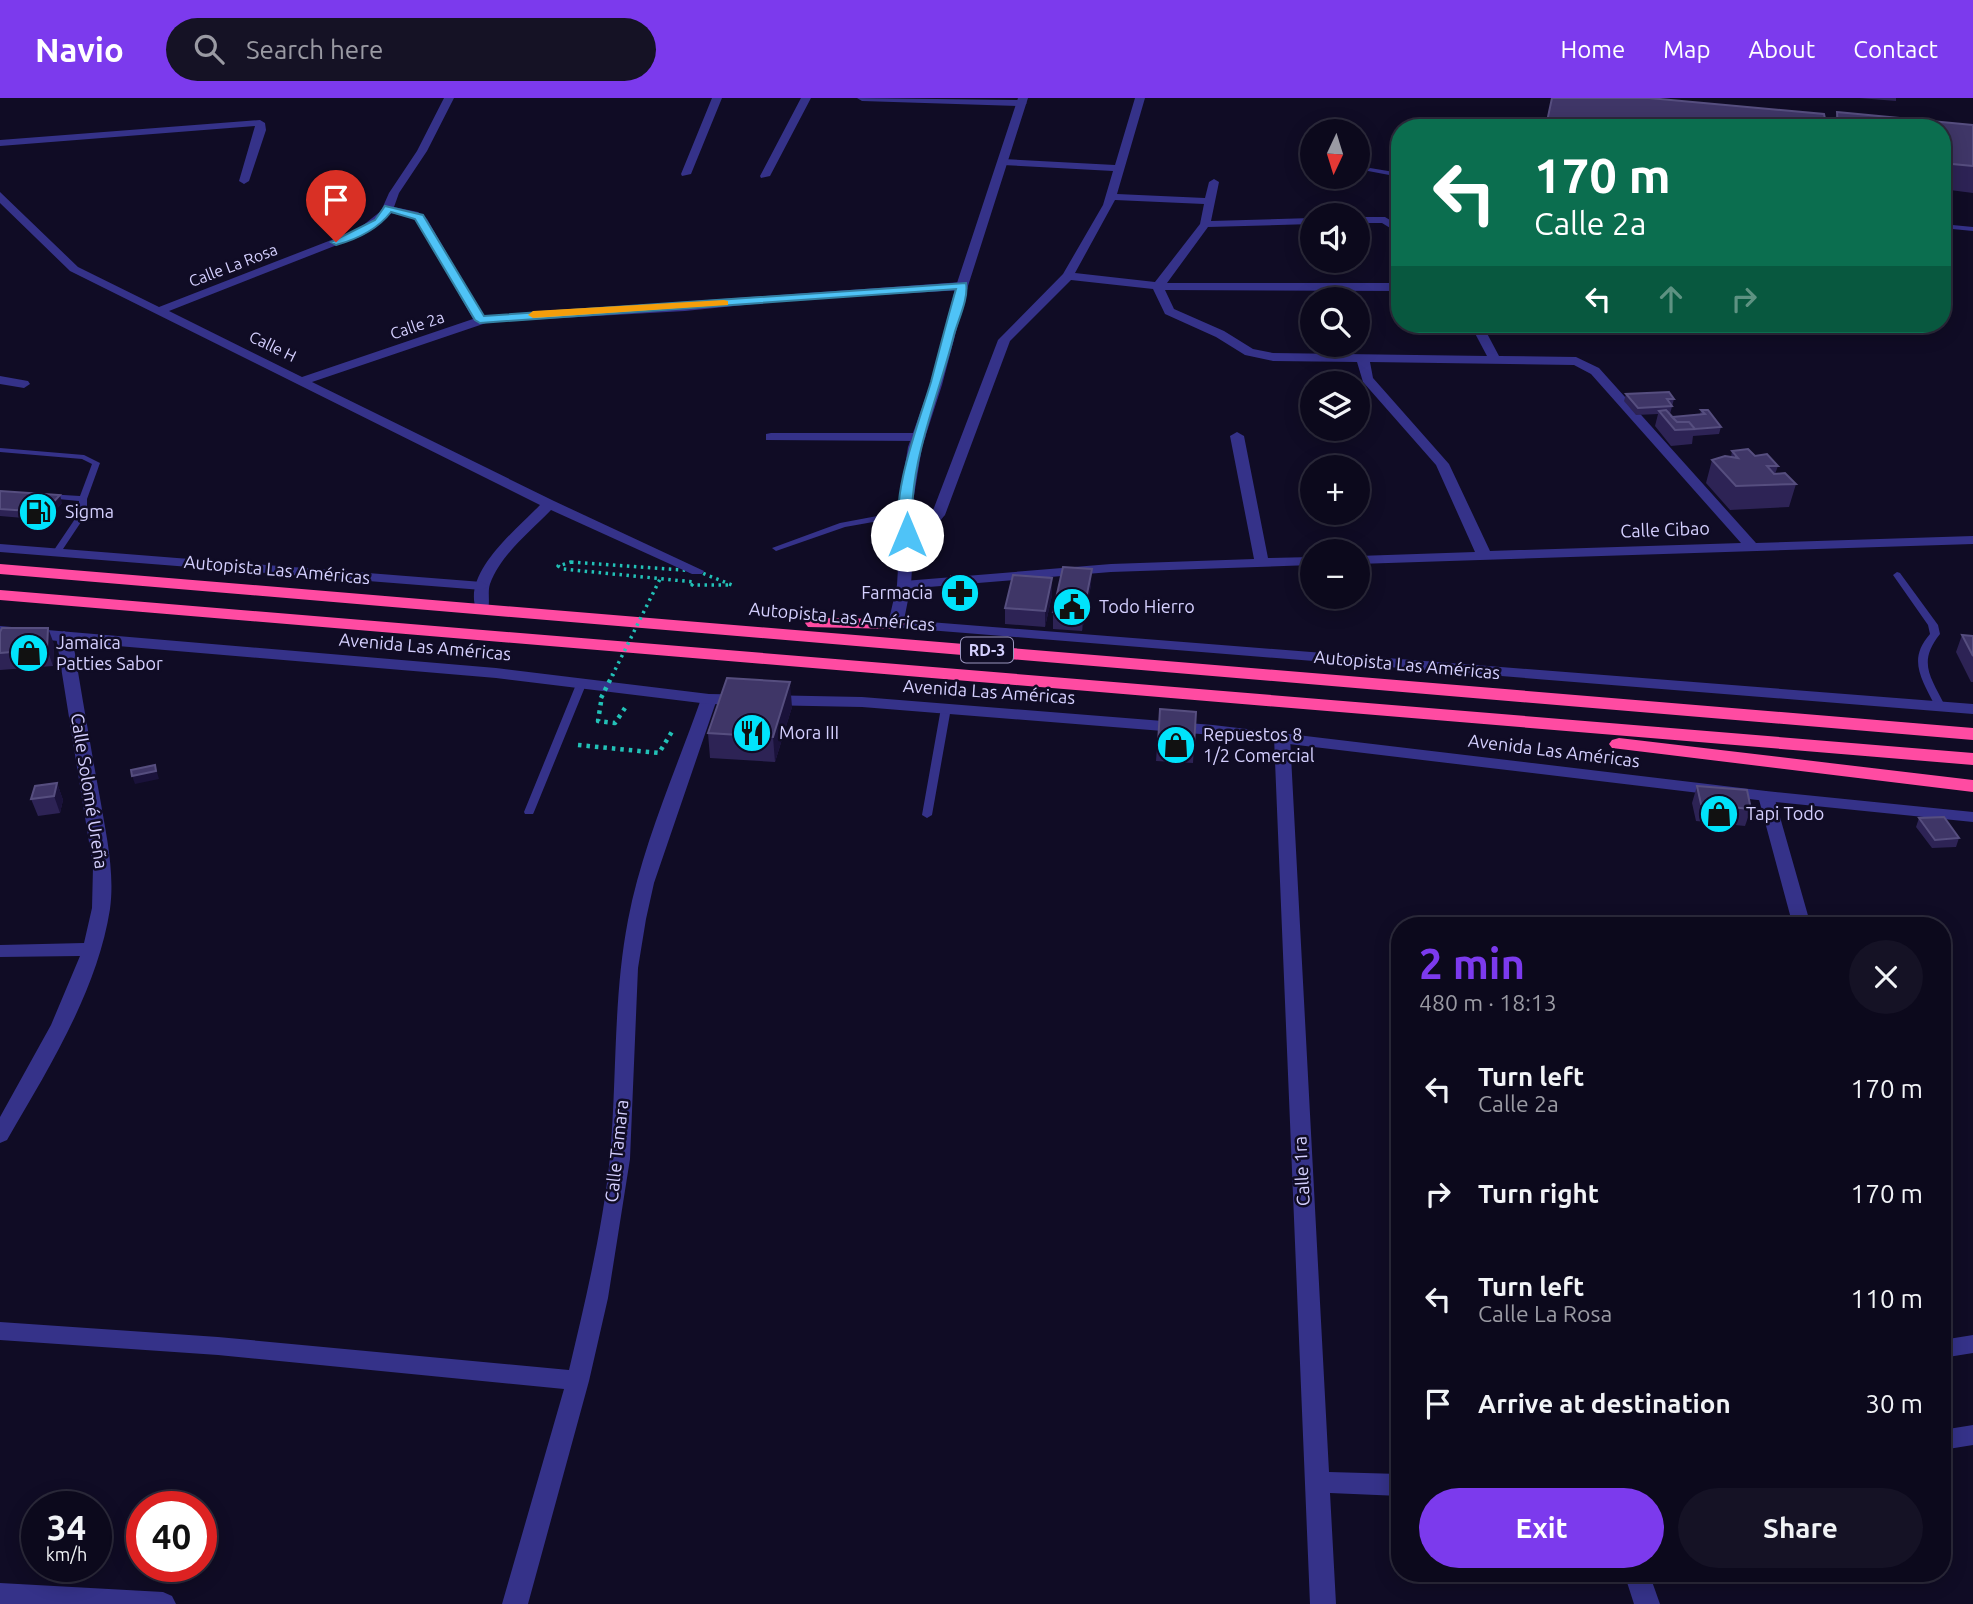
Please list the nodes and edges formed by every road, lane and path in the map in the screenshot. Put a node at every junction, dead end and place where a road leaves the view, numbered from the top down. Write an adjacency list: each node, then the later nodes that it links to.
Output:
1 (449, 98): 19 (street, Calle La Rosa)
2 (717, 98): 11 (street)
3 (806, 98): 13 (street)
4 (862, 98): 6 (street)
5 (1140, 98): 9 (street)
6 (1023, 101): 8 (street)
7 (0, 143): 14 (street)
8 (1003, 162): 9 (street); 27 (street)
9 (1119, 168): 17 (street)
10 (1370, 170): 12 (lane)
11 (686, 174)
12 (1391, 174)
13 (765, 176)
14 (244, 181)
15 (1214, 182): 18 (street)
16 (0, 195): 30 (street, Calle H)
17 (1111, 197): 18 (street); 26 (street)
18 (1210, 201): 22 (street)
19 (389, 209): 30 (street, Calle La Rosa); 31 (street)
20 (1370, 220): 23 (street)
21 (1300, 221): 22 (street)
22 (1205, 224): 28 (street)
23 (1391, 224)
24 (1951, 227): 25 (lane)
25 (1973, 229)
26 (1068, 276): 28 (street); 46 (street)
27 (962, 286): 31 (street, Calle 2a); 40 (street)
28 (1158, 286): 29 (street); 33 (street)
29 (1391, 287)
30 (159, 311): 36 (street, Calle H)
31 (480, 320): 36 (street, Calle 2a)
32 (1481, 333): 34 (street)
33 (1363, 358): 34 (street); 52 (street)
34 (1495, 360): 48 (street)
35 (0, 380): 37 (street)
36 (303, 381): 44 (street, Calle H)
37 (24, 384)
38 (1237, 436): 55 (street)
39 (771, 437): 40 (street)
40 (919, 437): 45 (street)
41 (0, 450): 43 (lane)
42 (41, 495): 43 (lane)
43 (83, 499): 51 (lane)
44 (549, 504): 58 (street, Calle H); 61 (street)
45 (904, 514): 46 (street); 50 (lane)
46 (907, 535): 60 (street)
47 (1973, 540): 48 (street, Calle Cibao)
48 (1751, 547): 52 (street, Calle Cibao)
49 (0, 548): 51 (street)
50 (776, 548)
51 (56, 553): 61 (street)
52 (1484, 555): 53 (street, Calle Cibao)
53 (1370, 560)
54 (1300, 561): 55 (street)
55 (1262, 563): 60 (street)
56 (604, 565): 69 (path, bridge)
57 (0, 569): 63 (highway, Autopista Las Américas / RD-3)
58 (697, 571)
59 (1897, 575): 73 (lane)
60 (904, 585): 65 (street)
61 (482, 586): 63 (street)
62 (0, 595): 72 (highway, RD-3)
63 (482, 608): 64 (highway, Autopista Las Américas / RD-3)
64 (636, 620): 65 (highway); 78 (highway, Autopista Las Américas / RD-3)
65 (895, 624): 73 (street)
66 (0, 631): 67 (street, Avenida Las Américas)
67 (64, 635): 68 (street, Avenida Las Américas); 88 (street, Calle Solomé Ureña)
68 (582, 682): 70 (street, Avenida Las Américas); 84 (lane)
69 (601, 698): 71 (path); 74 (path)
70 (709, 699): 75 (street, Avenida Las Américas); 94 (street, Calle Tamara)
71 (594, 706)
72 (1325, 706): 81 (highway, RD-3); 82 (highway)
73 (1940, 706): 76 (street)
74 (626, 707)
75 (946, 708): 80 (street, Avenida Las Américas); 85 (lane)
76 (1973, 709)
77 (673, 729): 79 (path)
78 (1973, 734)
79 (581, 737)
80 (1282, 737): 83 (street, Avenida Las Américas); 97 (street, Calle 1ra)
81 (1973, 759)
82 (1973, 786)
83 (1766, 796): 86 (street, Avenida Las Américas); 87 (street)
84 (529, 812)
85 (927, 815)
86 (1973, 817)
87 (1800, 917)
88 (91, 949): 89 (street); 90 (street, Calle Solomé Ureña)
89 (0, 951)
90 (0, 1135)
91 (0, 1331): 94 (street)
92 (1973, 1344): 93 (street)
93 (1951, 1348)
94 (578, 1381): 102 (street, Calle Tamara)
95 (1973, 1435): 96 (street)
96 (1951, 1439)
97 (1317, 1482): 98 (street); 103 (street, Calle 1ra)
98 (1391, 1485)
99 (1639, 1582): 104 (street)
100 (0, 1595): 101 (street)
101 (163, 1604)
102 (515, 1604)
103 (1323, 1604)
104 (1647, 1604)

